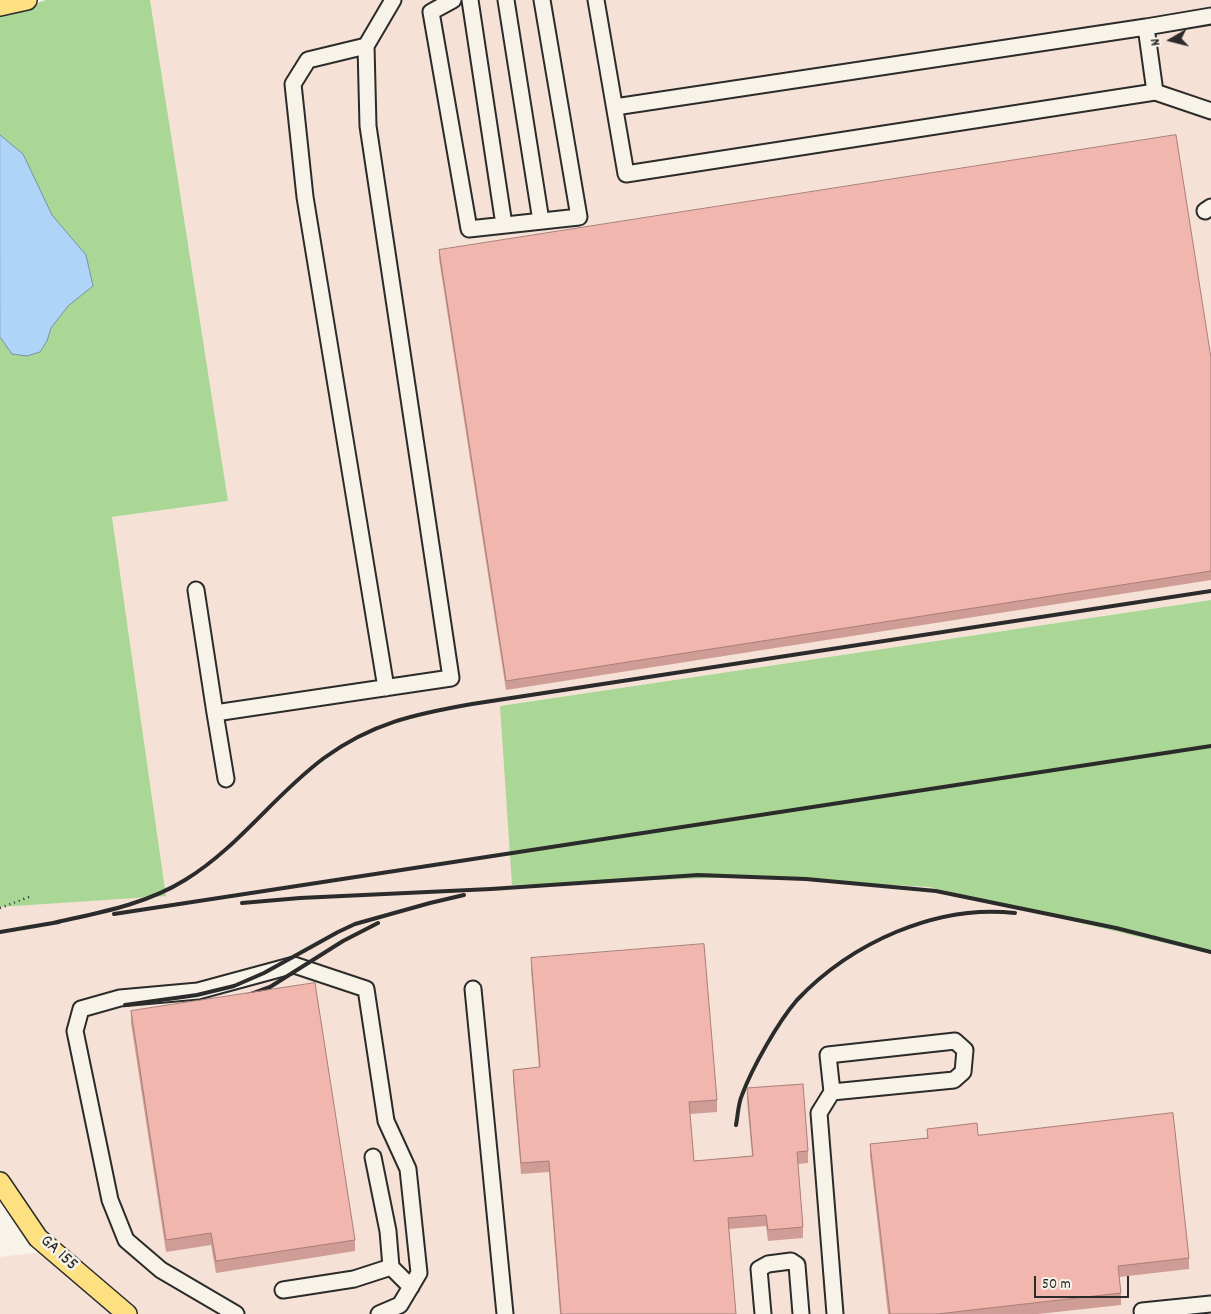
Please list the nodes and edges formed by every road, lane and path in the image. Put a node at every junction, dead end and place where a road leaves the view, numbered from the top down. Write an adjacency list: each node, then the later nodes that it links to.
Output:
1 (27, 0): 8 (main road)
2 (393, 0): 11 (lane)
3 (453, 0): 16 (lane)
4 (470, 0): 16 (lane)
5 (506, 0): 15 (lane)
6 (542, 0): 15 (lane)
7 (596, 0): 13 (lane)
8 (0, 6)
9 (1211, 16): 10 (lane)
10 (1146, 27): 12 (lane); 13 (lane)
11 (366, 46): 18 (lane); 18 (lane)
12 (1155, 92): 13 (lane); 14 (lane)
13 (615, 107)
14 (1211, 111)
15 (541, 221): 16 (lane)
16 (504, 225)
17 (196, 590): 19 (lane)
18 (386, 688): 19 (lane)
19 (216, 713): 20 (lane)
20 (226, 779)
21 (29, 897): 22 (path)
22 (0, 908)
23 (473, 989): 36 (lane)
24 (832, 1092): 24 (lane); 39 (lane)
25 (374, 1157): 27 (lane)
26 (0, 1182): 33 (main road, GA 155 / GA 155)
27 (391, 1267): 28 (lane); 29 (lane)
28 (411, 1287): 34 (lane); 35 (lane)
29 (283, 1290)
30 (1210, 1307): 31 (lane)
31 (1176, 1311): 32 (lane)
32 (1146, 1312)
33 (127, 1314)
34 (236, 1314)
35 (379, 1314)
36 (505, 1314)
37 (763, 1314): 38 (lane)
38 (801, 1314)
39 (835, 1314)

